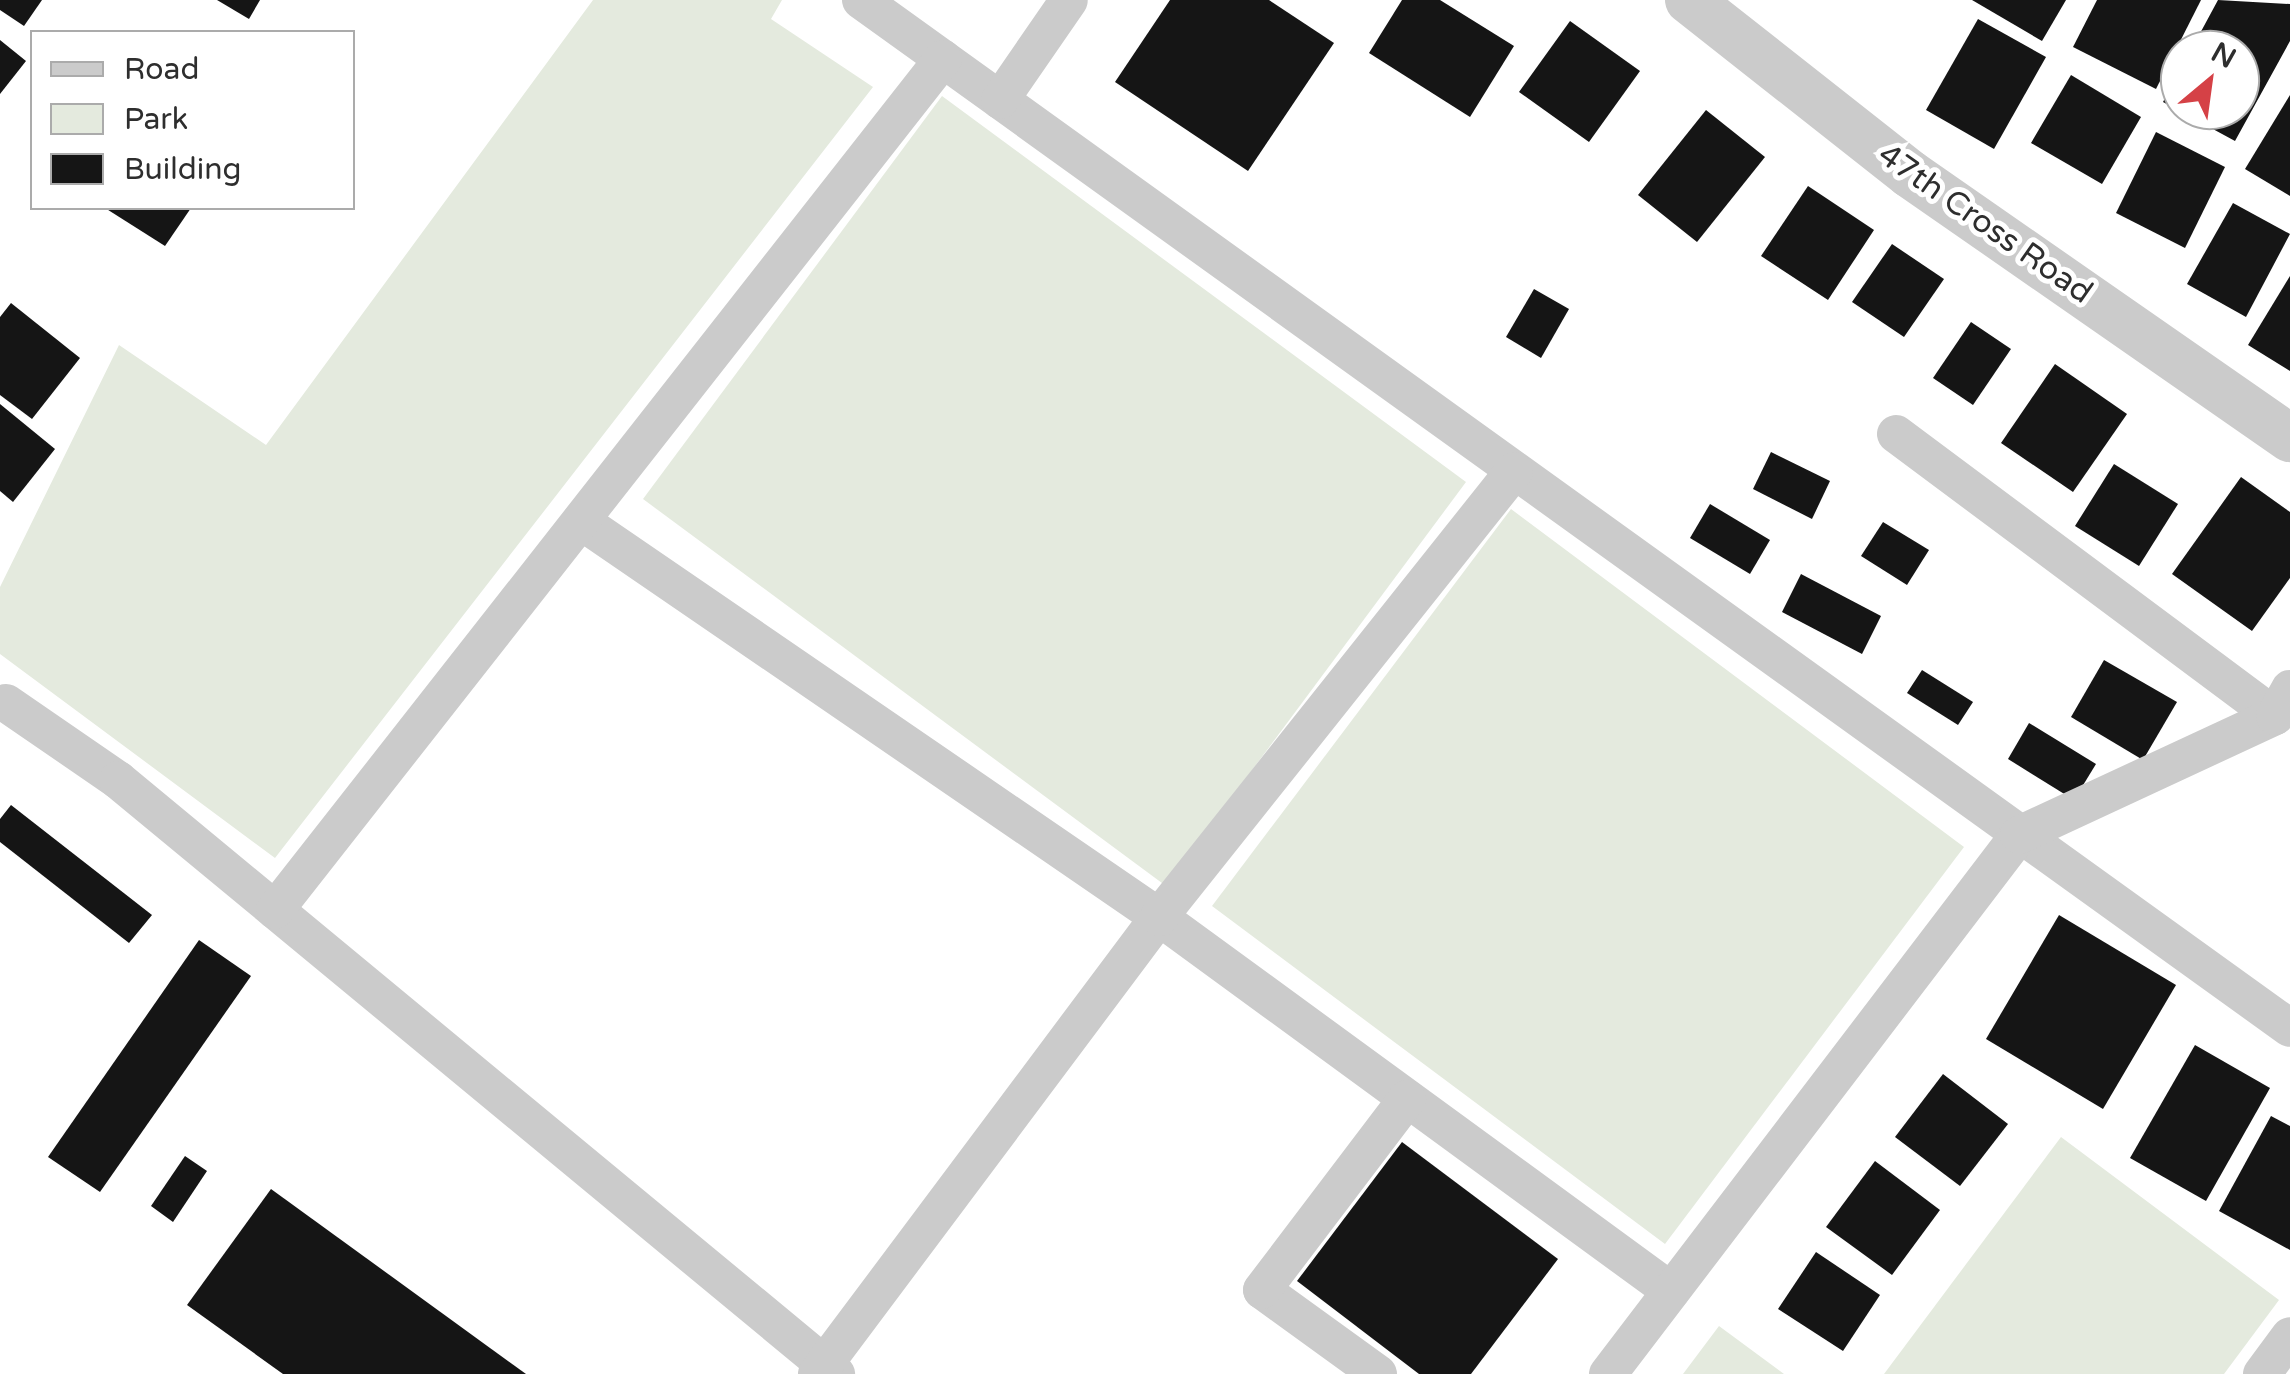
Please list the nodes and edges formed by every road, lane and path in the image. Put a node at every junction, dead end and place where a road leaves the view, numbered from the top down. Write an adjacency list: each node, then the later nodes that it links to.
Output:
1 (861, 0): 4 (street)
2 (1068, 0): 5 (street)
3 (1689, 0): 7 (street, 47th Cross Road)
4 (943, 58): 5 (street); 9 (street)
5 (1000, 100): 8 (street)
6 (1896, 434): 11 (street)
7 (2290, 438)
8 (1514, 471): 12 (street); 14 (street)
9 (581, 521): 13 (street); 14 (street)
10 (6, 703): 13 (street)
11 (2282, 703): 12 (street)
12 (2019, 835): 15 (street); 17 (street)
13 (275, 910): 19 (street)
14 (1160, 918): 16 (street); 19 (street)
15 (2290, 1028)
16 (1406, 1100): 17 (street); 20 (street)
17 (1671, 1291): 21 (street)
18 (2290, 1336): 22 (street)
19 (826, 1371)
20 (1378, 1374)
21 (1608, 1374)
22 (2262, 1374)

